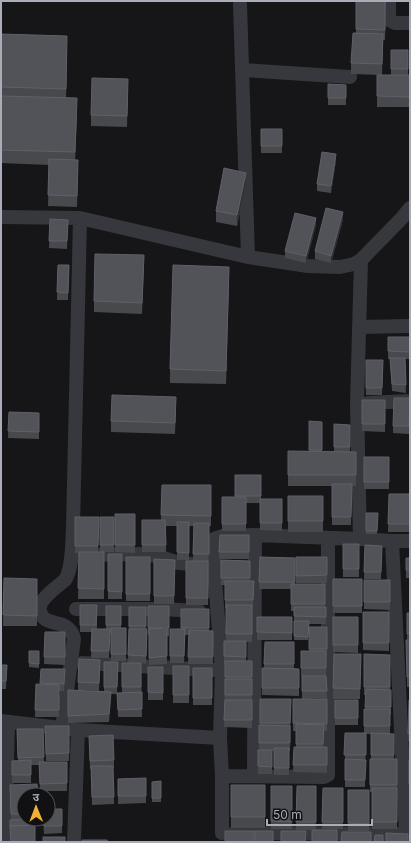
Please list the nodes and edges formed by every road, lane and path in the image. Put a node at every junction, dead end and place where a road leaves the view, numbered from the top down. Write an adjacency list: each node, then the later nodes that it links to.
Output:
1 (389, 1): 3 (street)
2 (240, 4): 4 (street)
3 (410, 23)
4 (242, 70): 5 (street); 9 (street)
5 (350, 77)
6 (410, 208): 10 (street)
7 (1, 217): 8 (street)
8 (80, 218): 9 (street); 20 (street)
9 (248, 257): 10 (street)
10 (361, 260): 12 (street)
11 (410, 326): 12 (street)
12 (359, 327): 14 (street)
13 (410, 401): 14 (street)
14 (357, 404): 17 (street)
15 (255, 535): 16 (street); 21 (street); 31 (street)
16 (328, 538): 17 (street); 31 (street)
17 (360, 539): 18 (street)
18 (392, 541): 19 (street); 32 (street)
19 (410, 541)
20 (71, 555): 21 (street); 24 (street)
21 (214, 566): 23 (street)
22 (76, 609): 23 (street)
23 (217, 612): 25 (street)
24 (71, 662): 25 (street); 27 (street)
25 (222, 671): 29 (street)
26 (4, 721): 27 (street); 34 (street)
27 (62, 728): 28 (street)
28 (78, 730): 29 (street); 35 (street)
29 (220, 738): 30 (street)
30 (222, 776): 31 (street); 33 (street)
31 (254, 776)
32 (408, 834): 33 (street)
33 (222, 837)
34 (5, 842)
35 (74, 842)

